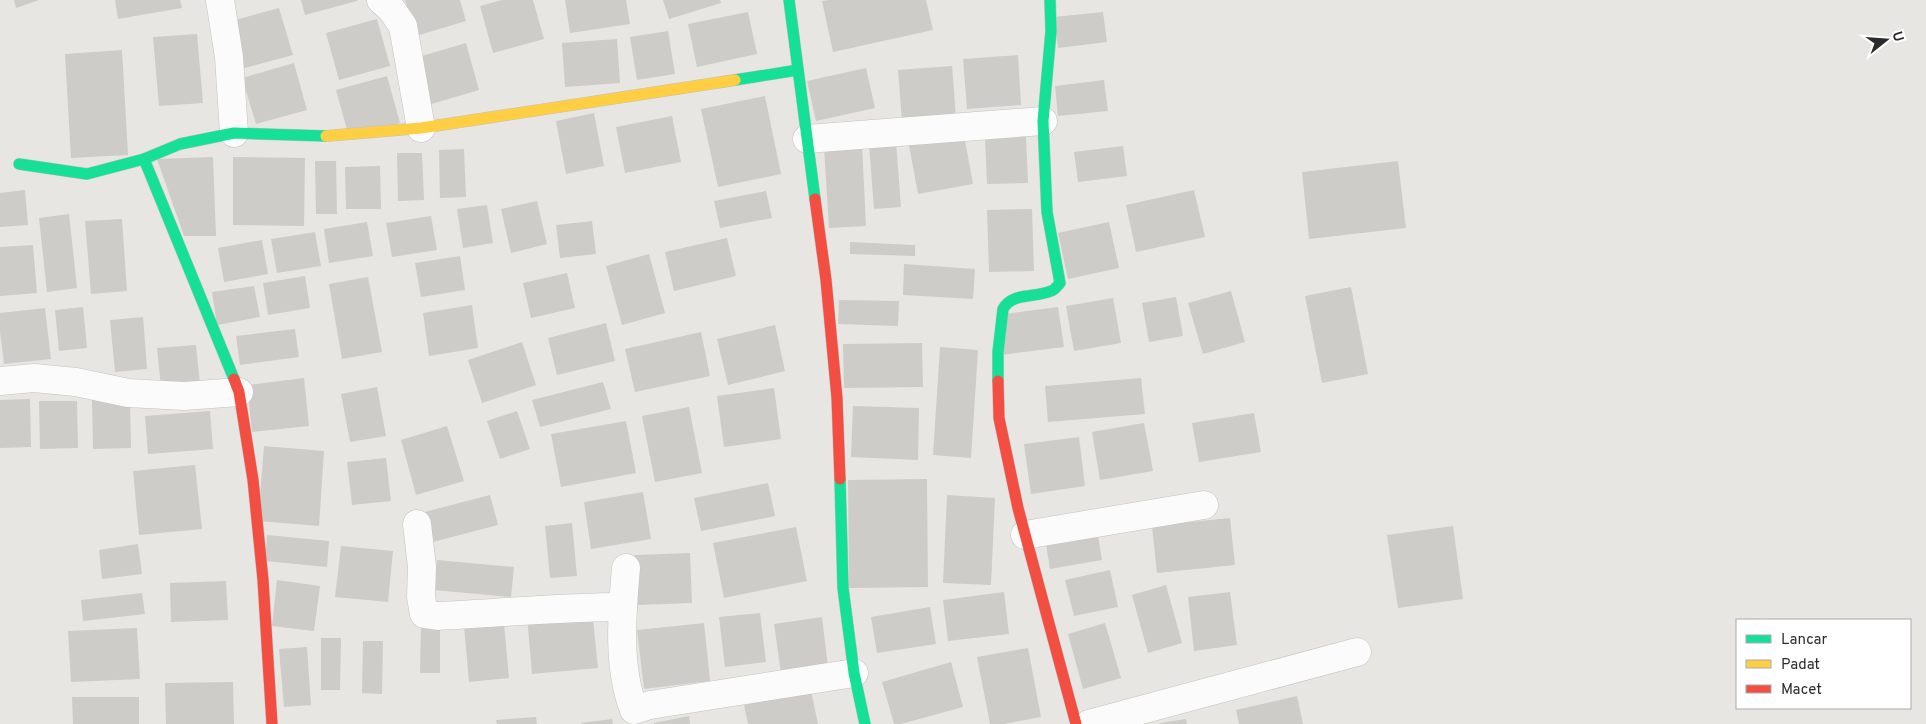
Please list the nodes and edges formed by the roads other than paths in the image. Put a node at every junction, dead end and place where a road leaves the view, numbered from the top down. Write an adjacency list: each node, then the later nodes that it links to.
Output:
1 (220, 0): 8 (street)
2 (381, 0): 7 (street)
3 (788, 0): 5 (street)
4 (1050, 0): 6 (street)
5 (798, 70): 7 (street); 9 (street)
6 (1043, 121): 9 (street); 16 (street)
7 (422, 128): 8 (street)
8 (234, 133): 10 (street)
9 (807, 139): 20 (street)
10 (144, 160): 11 (street); 13 (street)
11 (19, 164)
12 (0, 381): 13 (street)
13 (239, 392): 22 (street)
14 (1204, 505): 16 (street)
15 (417, 524): 18 (street)
16 (1025, 534): 24 (street)
17 (626, 568): 18 (street)
18 (623, 607): 21 (street)
19 (1357, 652): 25 (street)
20 (854, 673): 21 (street); 23 (street)
21 (636, 717)
22 (272, 724)
23 (865, 724)
24 (1076, 724)
25 (1090, 724)

